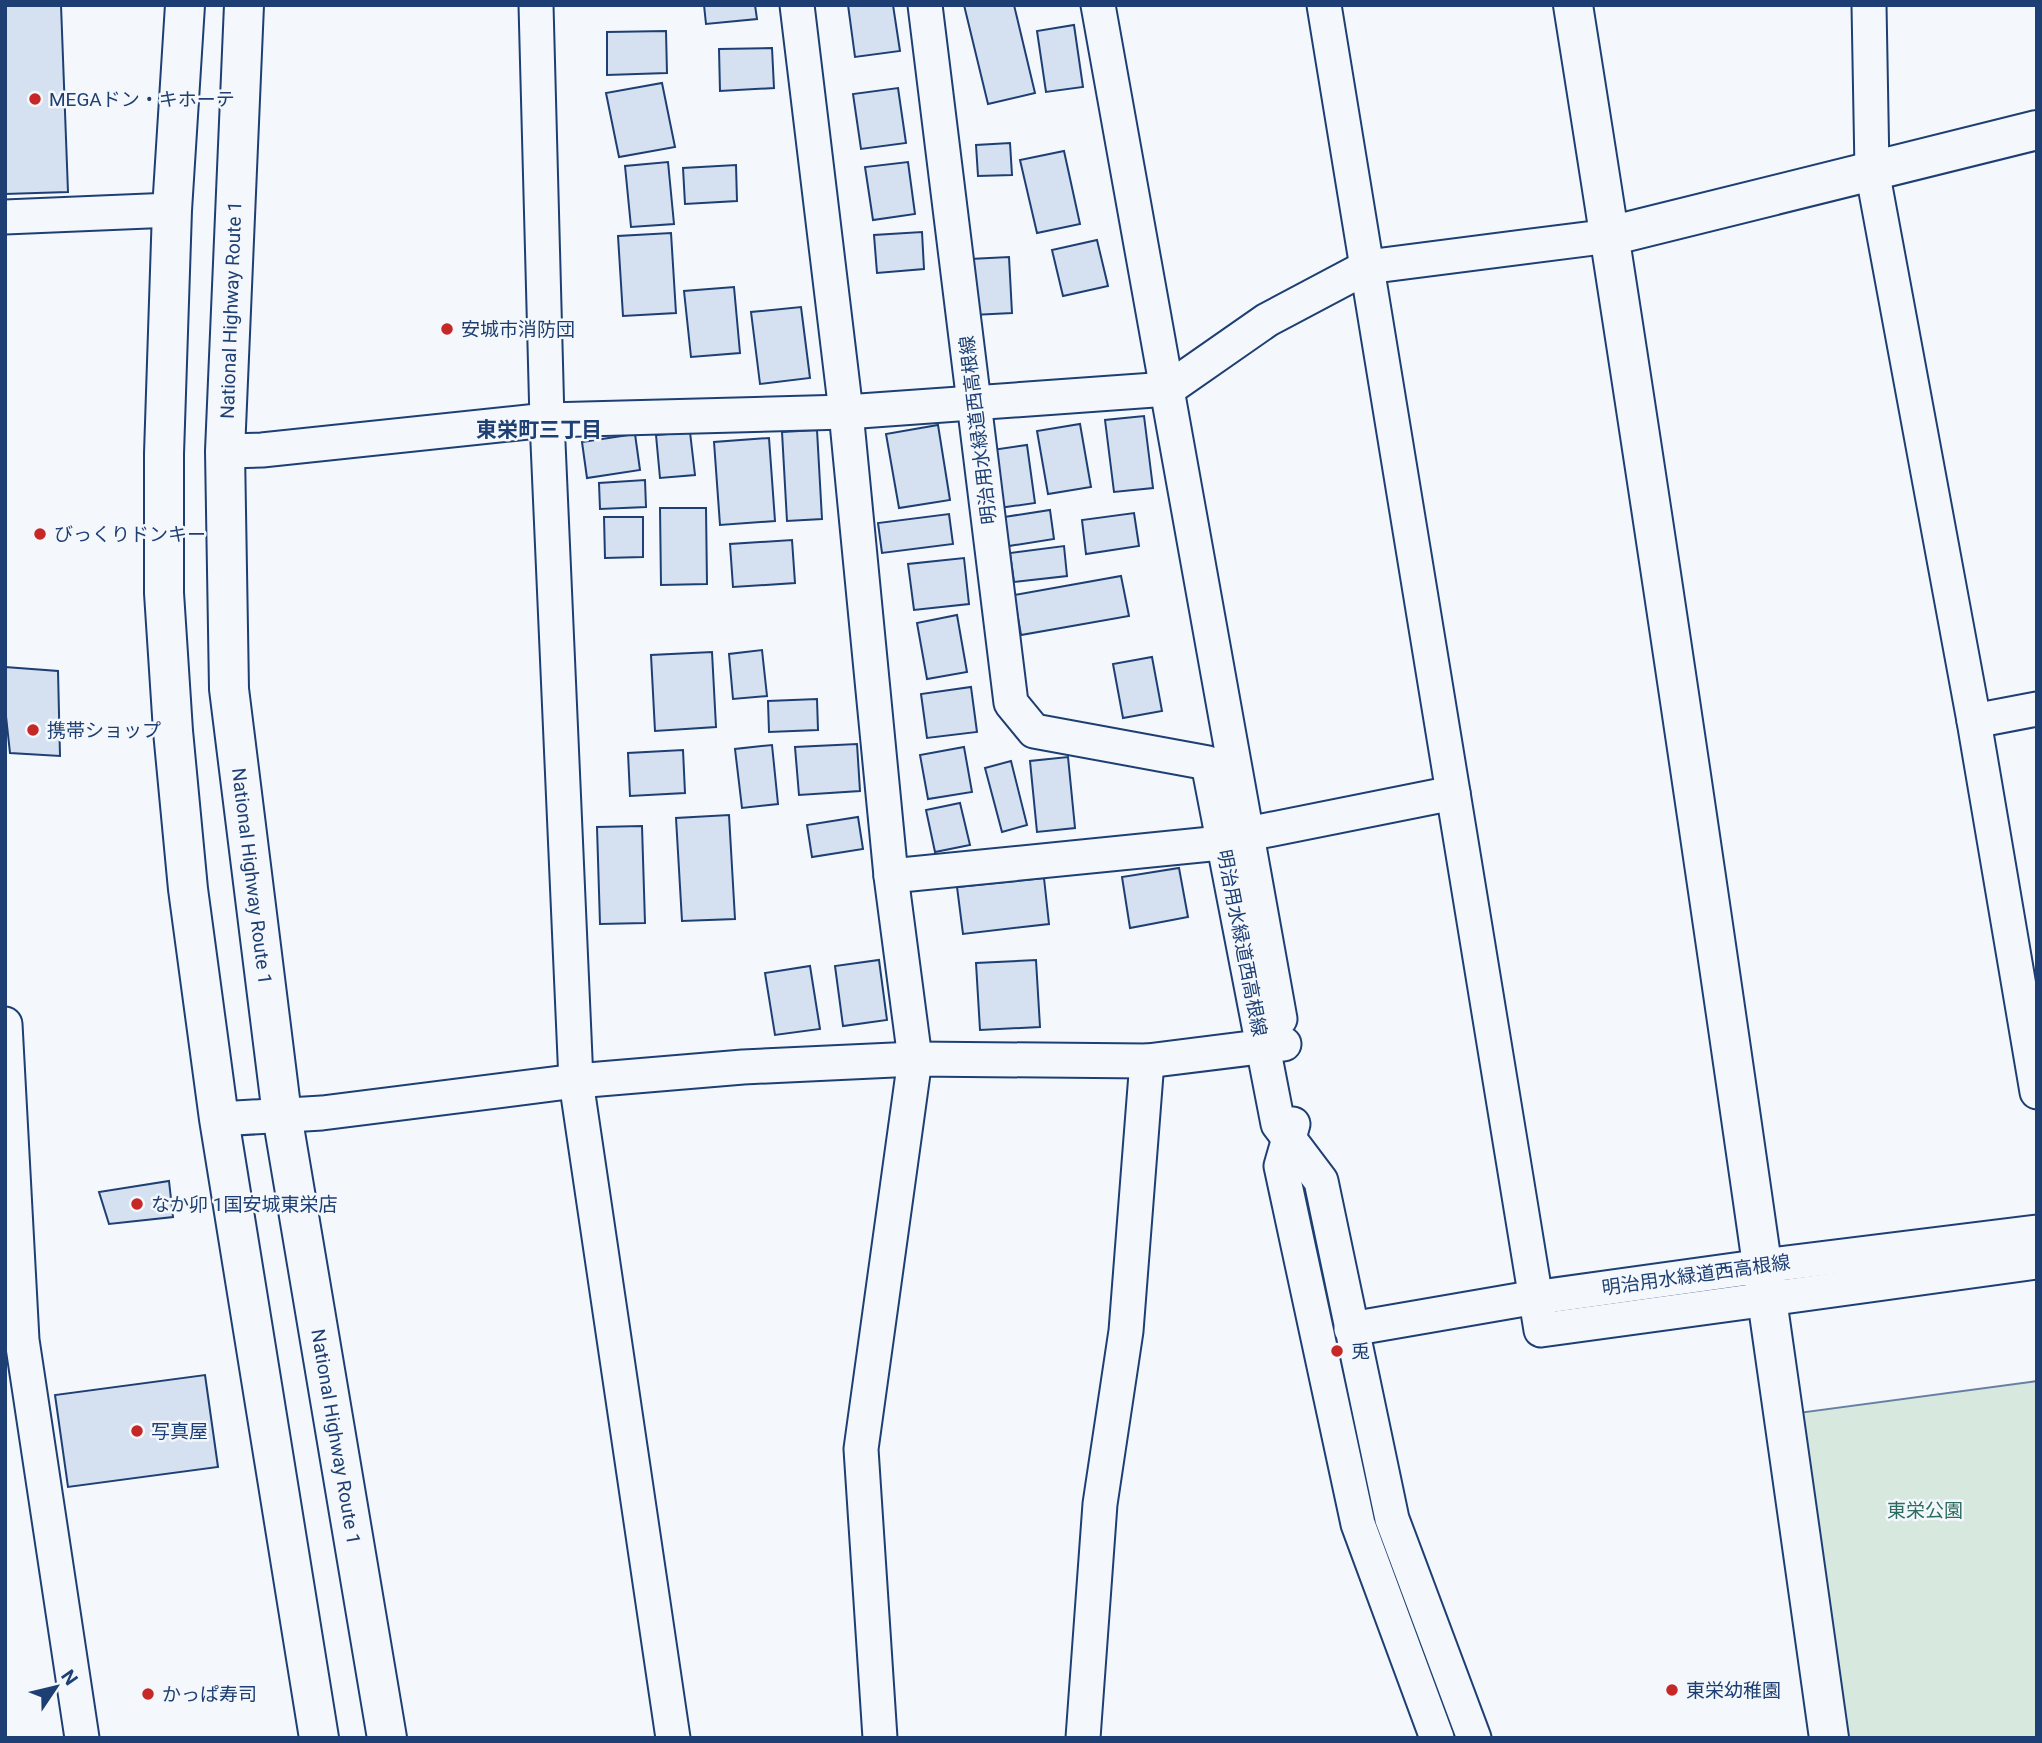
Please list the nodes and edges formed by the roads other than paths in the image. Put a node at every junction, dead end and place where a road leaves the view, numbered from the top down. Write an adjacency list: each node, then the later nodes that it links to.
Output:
1 (185, 5): 12 (main road)
2 (244, 5): 20 (main road, National Highway Route 1)
3 (537, 5): 19 (street)
4 (797, 5): 18 (street)
5 (926, 5): 17 (street, 明治用水緑道西高根線)
6 (1098, 5): 16 (street)
7 (1324, 5): 15 (street)
8 (1573, 5): 14 (main road)
9 (1869, 5): 11 (street)
10 (2037, 130): 11 (main road)
11 (1872, 170): 14 (main road); 22 (street)
12 (172, 210): 13 (street); 33 (main road)
13 (5, 217)
14 (1610, 236): 15 (street); 37 (main road)
15 (1367, 267): 16 (street); 23 (street)
16 (1168, 389): 17 (street); 24 (street)
17 (975, 403): 18 (street); 24 (street, 明治用水緑道西高根線)
18 (846, 412): 19 (street); 25 (street)
19 (547, 420): 20 (street); 30 (street)
20 (225, 451): 32 (main road, National Highway Route 1)
21 (2037, 709): 22 (street)
22 (1974, 721): 31 (street)
23 (1453, 793): 24 (street); 38 (street)
24 (1236, 838): 25 (street); 27 (street, 明治用水緑道西高根線)
25 (891, 876): 28 (street)
26 (5, 1024): 40 (street)
27 (1273, 1045): 29 (street); 34 (street, 明治用水緑道西高根線)
28 (915, 1059): 29 (street); 30 (street); 44 (street)
29 (1147, 1061): 45 (street)
30 (576, 1081): 32 (street); 43 (street)
31 (2037, 1092)
32 (282, 1115): 33 (street); 42 (main road, National Highway Route 1)
33 (219, 1119): 41 (main road)
34 (1290, 1140): 39 (street, 明治用水緑道西高根線); 46 (street)
35 (2037, 1232): 37 (street, 明治用水緑道西高根線)
36 (2037, 1262): 37 (street)
37 (1765, 1282): 38 (street, 明治用水緑道西高根線); 48 (main road)
38 (1536, 1298): 39 (street, 明治用水緑道西高根線)
39 (1351, 1329): 47 (street)
40 (82, 1738)
41 (320, 1738)
42 (387, 1738)
43 (673, 1738)
44 (880, 1738)
45 (1083, 1738)
46 (1437, 1738)
47 (1474, 1738)
48 (1829, 1738)

